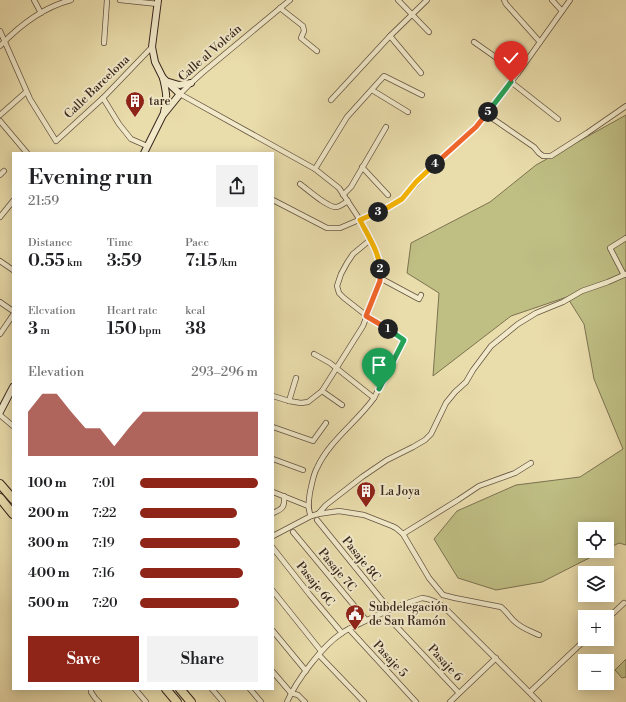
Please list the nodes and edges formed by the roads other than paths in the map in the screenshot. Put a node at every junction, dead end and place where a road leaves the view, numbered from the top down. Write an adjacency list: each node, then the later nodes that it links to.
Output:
1 (34, 0): 15 (street)
2 (71, 0): 11 (street)
3 (107, 0): 23 (street)
4 (120, 0): 12 (street)
5 (290, 0): 13 (street, Calle al Volcán)
6 (398, 0): 16 (street)
7 (427, 0): 16 (street)
8 (504, 0): 22 (street)
9 (552, 0): 14 (street)
10 (570, 0): 14 (street)
11 (62, 1): 15 (street)
12 (158, 2): 25 (main road)
13 (280, 8): 26 (street); 31 (street, Calle al Volcán)
14 (562, 11): 22 (street)
15 (41, 13): 20 (street)
16 (412, 14): 18 (street); 19 (street)
17 (0, 31): 20 (street)
18 (429, 32)
19 (390, 36): 27 (street); 37 (street)
20 (5, 41): 24 (street); 33 (street)
21 (474, 42): 28 (street)
22 (540, 42): 28 (street)
23 (104, 43)
24 (0, 46)
25 (152, 47): 29 (main road); 36 (street, Calle Barcelona)
26 (316, 51)
27 (420, 73)
28 (518, 73): 30 (street)
29 (165, 80): 31 (main road); 34 (main road); 42 (main road)
30 (511, 82): 40 (street); 43 (street)
31 (190, 83): 34 (street, Calle al Volcán)
32 (372, 90): 35 (street); 39 (street); 50 (street)
33 (26, 92): 36 (street, Calle Barcelona); 41 (street)
34 (180, 94): 42 (main road, Calle al Volcán); 50 (street)
35 (422, 96)
36 (103, 98): 46 (street)
37 (331, 100)
38 (626, 106): 40 (street)
39 (408, 112)
40 (486, 114): 60 (street)
41 (0, 115)
42 (163, 115): 46 (main road, Calle al Volcán)
43 (558, 119)
44 (0, 121): 47 (street)
45 (386, 127): 49 (street)
46 (147, 146): 48 (main road, Calle al Volcán)
47 (25, 152)
48 (144, 152)
49 (362, 167): 54 (street); 55 (street)
50 (315, 169): 54 (street)
51 (4, 171): 52 (street)
52 (0, 175)
53 (300, 184): 57 (street)
54 (343, 195): 57 (street)
55 (388, 195)
56 (274, 201): 60 (street)
57 (348, 201): 60 (street)
58 (12, 202): 59 (street)
59 (0, 217)
60 (360, 220): 62 (street)
61 (626, 238): 65 (street)
62 (370, 240): 66 (street); 70 (street)
63 (0, 261): 64 (street)
64 (12, 269)
65 (625, 274): 98 (street)
66 (380, 278): 67 (street); 70 (street)
67 (421, 295)
68 (0, 302): 69 (street)
69 (12, 310)
70 (366, 316): 74 (street); 79 (street)
71 (12, 317): 72 (street)
72 (0, 334)
73 (314, 354): 74 (street)
74 (336, 368): 77 (street); 79 (street)
75 (296, 378): 80 (street)
76 (12, 390): 82 (main road)
77 (322, 391): 80 (street); 81 (street)
78 (274, 396): 80 (street)
79 (374, 398): 95 (street)
80 (289, 401)
81 (342, 405)
82 (0, 412)
83 (0, 415): 85 (street)
84 (326, 422): 86 (street)
85 (12, 425)
86 (274, 427)
87 (274, 459): 89 (street)
88 (531, 463): 102 (street)
89 (303, 470)
90 (0, 484): 94 (highway)
91 (274, 492): 92 (street)
92 (284, 496): 95 (street); 96 (street)
93 (0, 498): 97 (highway)
94 (12, 498)
95 (308, 506): 99 (street)
96 (274, 512)
97 (12, 513)
98 (318, 514): 99 (street); 102 (street)
99 (311, 516): 103 (street)
100 (316, 520): 109 (street, Pasaje 8C)
101 (293, 532): 112 (street, Pasaje 7C)
102 (403, 534): 106 (street)
103 (274, 535)
104 (274, 549): 115 (street, Pasaje 6C)
105 (274, 592): 118 (street)
106 (443, 595): 107 (street); 116 (street)
107 (435, 601): 109 (street); 119 (street)
108 (624, 603): 111 (street)
109 (390, 610): 110 (street)
110 (383, 612): 112 (street); 130 (street, Pasaje 6)
111 (614, 612)
112 (366, 620): 113 (street)
113 (349, 629): 115 (street); 140 (street, Pasaje 5)
114 (274, 632): 120 (street)
115 (342, 633): 118 (street)
116 (539, 635)
117 (579, 646): 128 (street)
118 (320, 653): 120 (street); 139 (street)
119 (496, 658): 128 (street); 130 (street)
120 (306, 671): 129 (street)
121 (274, 673): 129 (street)
122 (91, 690): 131 (street)
123 (136, 690): 132 (street)
124 (167, 690): 133 (highway)
125 (181, 690): 134 (highway)
126 (213, 690): 135 (street)
127 (251, 690): 136 (street)
128 (530, 692): 142 (street)
129 (290, 693): 137 (street); 138 (street)
130 (459, 693): 141 (street)
131 (99, 702)
132 (146, 702)
133 (177, 702)
134 (190, 702)
135 (222, 702)
136 (261, 702)
137 (287, 702)
138 (304, 702)
139 (364, 702)
140 (416, 702)
141 (450, 702)
142 (539, 702)

